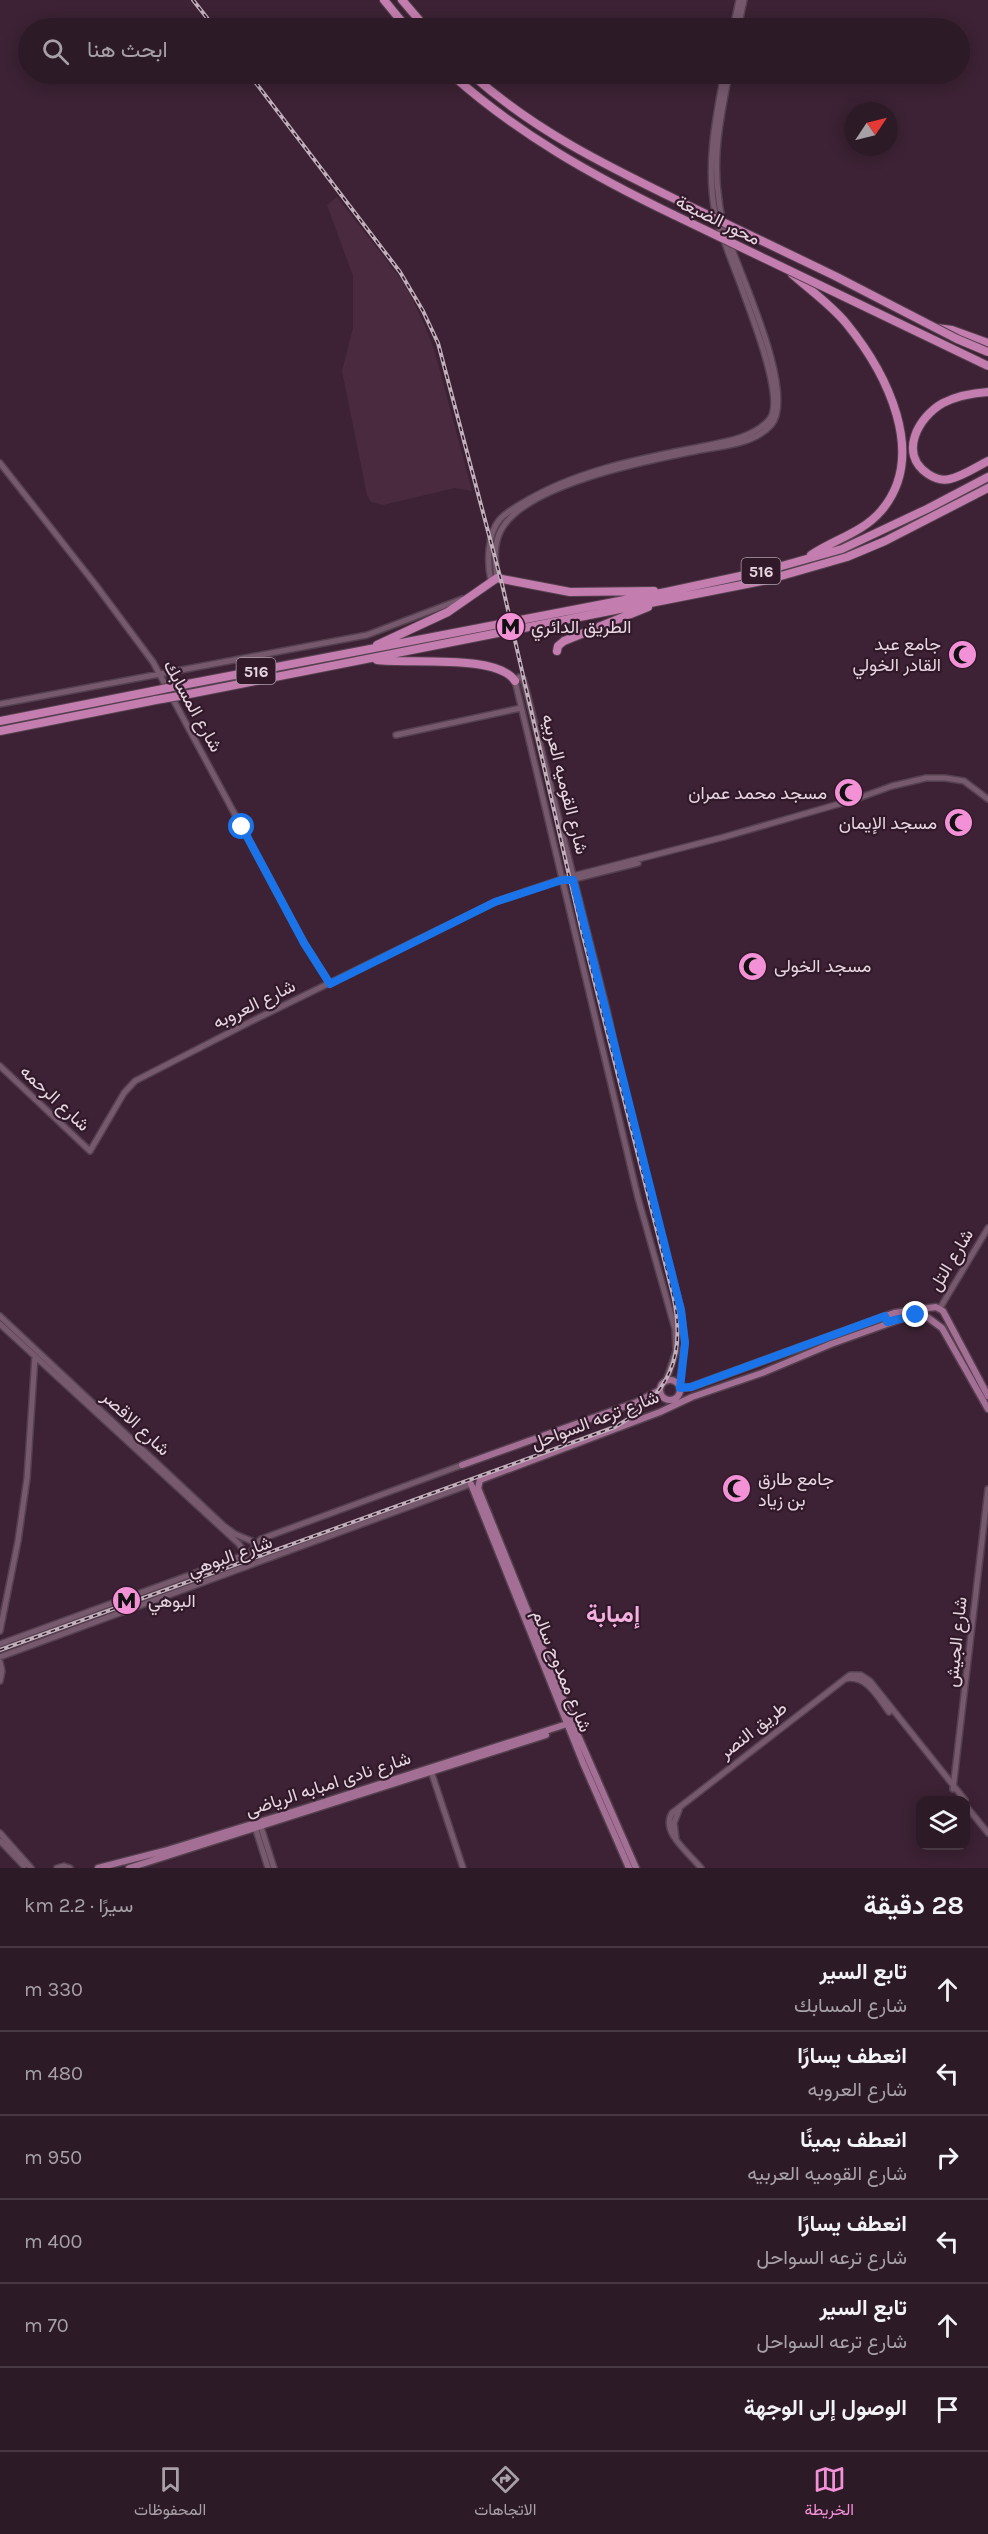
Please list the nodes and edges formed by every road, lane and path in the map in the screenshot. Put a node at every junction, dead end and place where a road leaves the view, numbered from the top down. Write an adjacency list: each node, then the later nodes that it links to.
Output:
1 (384, 0): 5 (highway)
2 (402, 0): 6 (highway)
3 (739, 0): 7 (street)
4 (744, 0): 8 (street)
5 (399, 18)
6 (417, 18)
7 (735, 18)
8 (740, 18)
9 (462, 84): 13 (highway, محور الضبعة, bridge)
10 (483, 84): 14 (highway, محور الضبعة, bridge)
11 (722, 84): 19 (street)
12 (727, 84): 19 (street)
13 (791, 273): 17 (highway, محور الضبعة, bridge); 24 (highway)
14 (936, 328): 15 (highway); 16 (highway, محور الضبعة, bridge)
15 (988, 343)
16 (988, 351)
17 (988, 366)
18 (988, 392): 20 (highway)
19 (776, 409): 25 (street)
20 (988, 461)
21 (0, 463): 33 (street, شارع المسابك)
22 (988, 477): 24 (highway, 516)
23 (988, 488): 26 (highway, 516)
24 (804, 560): 26 (highway, 516)
25 (494, 580): 26 (highway); 27 (highway)
26 (669, 595): 28 (highway, 516); 29 (highway); 31 (highway, 516)
27 (469, 597): 28 (highway); 33 (street)
28 (367, 650): 30 (highway, 516)
29 (557, 651)
30 (354, 657): 31 (highway, 516); 32 (highway, 516)
31 (370, 659): 34 (highway)
32 (337, 660): 37 (highway, 516, bridge); 38 (highway, 516, bridge)
33 (159, 674): 35 (street); 43 (street, شارع المسابك)
34 (519, 681): 36 (street, شارع القوميه العربيه); 41 (street, شارع القوميه العربيه)
35 (0, 704)
36 (521, 708): 39 (street); 42 (street, شارع القوميه العربيه)
37 (0, 721)
38 (0, 731)
39 (396, 735)
40 (988, 799): 41 (street, شارع العروبه)
41 (572, 878): 42 (street, شارع العروبه); 56 (street, شارع القوميه العربيه)
42 (562, 880): 43 (street, شارع العروبه); 55 (street, شارع القوميه العربيه)
43 (330, 984): 45 (street, شارع العروبه)
44 (0, 1066): 45 (street, شارع الرحمه)
45 (90, 1151)
46 (988, 1228): 47 (street, شارع التل)
47 (940, 1308): 49 (main road, شارع ترعه السواحل); 58 (main road)
48 (0, 1316): 51 (street, شارع الاقصر)
49 (886, 1319): 53 (main road, شارع ترعه السواحل); 54 (main road, شارع ترعه السواحل); 61 (main road, شارع ترعه السواحل)
50 (0, 1324): 52 (street, شارع الاقصر)
51 (36, 1349): 52 (street); 60 (street, شارع الاقصر)
52 (35, 1356): 60 (street, شارع الاقصر); 71 (street)
53 (758, 1364): 54 (main road); 56 (main road, شارع ترعه السواحل)
54 (762, 1373): 59 (main road, شارع ترعه السواحل)
55 (666, 1381): 56 (main road); 57 (main road)
56 (679, 1387): 59 (main road)
57 (660, 1390): 59 (main road); 62 (main road, شارع ترعه السواحل)
58 (988, 1396)
59 (673, 1403): 64 (main road, شارع ترعه السواحل)
60 (92, 1405): 66 (street, شارع الاقصر); 67 (street, شارع الاقصر)
61 (988, 1409)
62 (462, 1465): 66 (street, شارع البوهي)
63 (471, 1484): 69 (street, شارع البوهي); 76 (main road, شارع ممدوح سالم)
64 (478, 1488): 77 (main road, شارع ممدوح سالم)
65 (988, 1493): 79 (street, شارع الجيش)
66 (256, 1544): 67 (street, شارع البوهي); 69 (street)
67 (245, 1554): 68 (street, شارع البوهي)
68 (231, 1559): 70 (street); 72 (street, شارع البوهي)
69 (263, 1560): 70 (street, شارع البوهي)
70 (235, 1570): 73 (street, شارع البوهي)
71 (0, 1631)
72 (0, 1644)
73 (0, 1657)
74 (0, 1662): 75 (street)
75 (0, 1681)
76 (568, 1726): 77 (main road, شارع ممدوح سالم); 78 (main road, شارع نادى امبابه الرياضى)
77 (586, 1762): 97 (main road, شارع ممدوح سالم); 98 (main road, شارع ممدوح سالم)
78 (430, 1769): 83 (main road, شارع نادى امبابه الرياضى); 96 (street)
79 (953, 1789): 80 (street, طريق النصر); 99 (street, طريق النصر)
80 (959, 1796)
81 (970, 1808): 84 (street, طريق النصر)
82 (970, 1811): 86 (street)
83 (257, 1825): 88 (main road, شارع نادى امبابه الرياضى); 94 (street); 95 (street)
84 (988, 1827)
85 (0, 1833): 90 (street)
86 (988, 1833)
87 (0, 1841): 89 (street)
88 (129, 1866): 93 (main road, شارع نادى امبابه الرياضى)
89 (26, 1868)
90 (31, 1868)
91 (57, 1868): 92 (street)
92 (70, 1868)
93 (98, 1868)
94 (268, 1868)
95 (274, 1868)
96 (463, 1868)
97 (629, 1868)
98 (636, 1868)
99 (702, 1868)

